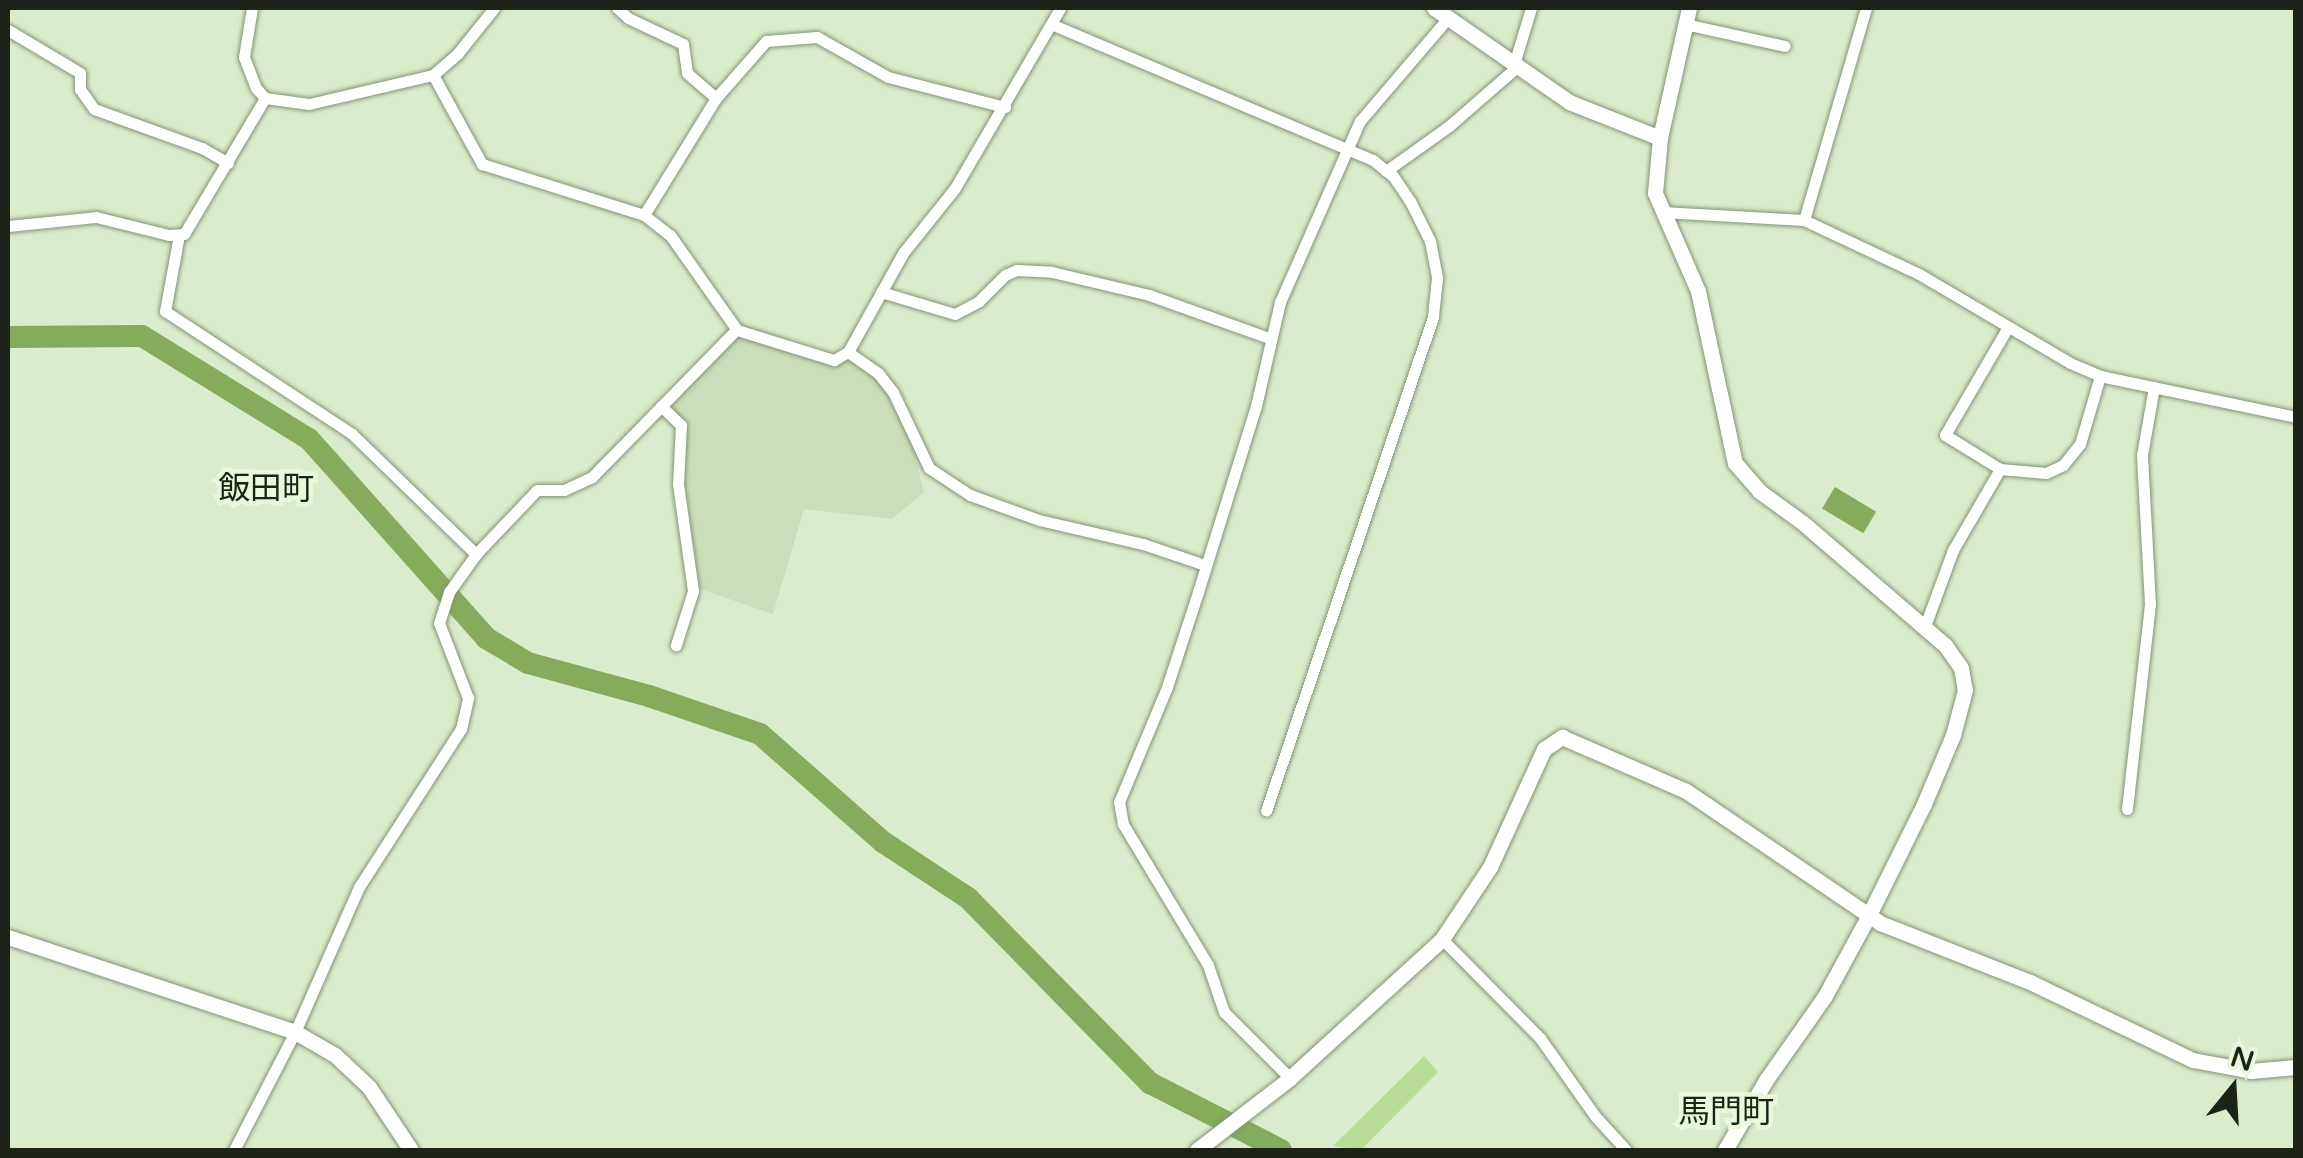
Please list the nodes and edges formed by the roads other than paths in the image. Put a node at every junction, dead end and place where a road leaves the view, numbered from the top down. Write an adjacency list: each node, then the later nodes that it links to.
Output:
1 (252, 8): 15 (street)
2 (494, 8): 14 (street)
3 (616, 8): 16 (street)
4 (1060, 8): 10 (street)
5 (1434, 8): 9 (street)
6 (1530, 8): 13 (street)
7 (1866, 8): 24 (street)
8 (1687, 16): 12 (street); 18 (street)
9 (1447, 19): 13 (street); 19 (street)
10 (1051, 24): 17 (street); 19 (street)
11 (8, 30): 20 (street)
12 (1784, 46)
13 (1514, 65): 18 (street); 21 (street)
14 (433, 75): 15 (street); 23 (street)
15 (265, 98): 20 (street)
16 (716, 98): 17 (street); 23 (street)
17 (1005, 107): 27 (street)
18 (1660, 138): 22 (street)
19 (1350, 149): 21 (street); 30 (street)
20 (228, 163): 26 (street)
21 (1386, 171): 42 (street)
22 (1662, 212): 24 (street); 39 (street)
23 (644, 216): 29 (street)
24 (1804, 220): 28 (street)
25 (8, 226): 26 (street)
26 (179, 235): 37 (street)
27 (881, 292): 30 (street); 31 (street)
28 (2008, 327): 32 (street); 36 (street)
29 (736, 330): 31 (street); 34 (street)
30 (1269, 338): 38 (street)
31 (848, 352): 38 (street)
32 (2100, 376): 33 (street); 36 (street)
33 (2154, 388): 35 (street); 41 (street)
34 (661, 406): 37 (street); 40 (street)
35 (2296, 418)
36 (2000, 468): 39 (street)
37 (476, 554): 46 (street)
38 (1204, 565): 48 (street)
39 (1926, 626): 43 (street)
40 (676, 645)
41 (2127, 808)
42 (1266, 810)
43 (1868, 917): 45 (street); 47 (street); 53 (street)
44 (8, 937): 46 (street)
45 (1442, 939): 48 (street); 52 (street)
46 (295, 1032): 49 (street); 50 (street)
47 (2296, 1067)
48 (1290, 1078): 51 (street)
49 (234, 1150)
50 (411, 1150)
51 (1197, 1150)
52 (1626, 1150)
53 (1725, 1150)

